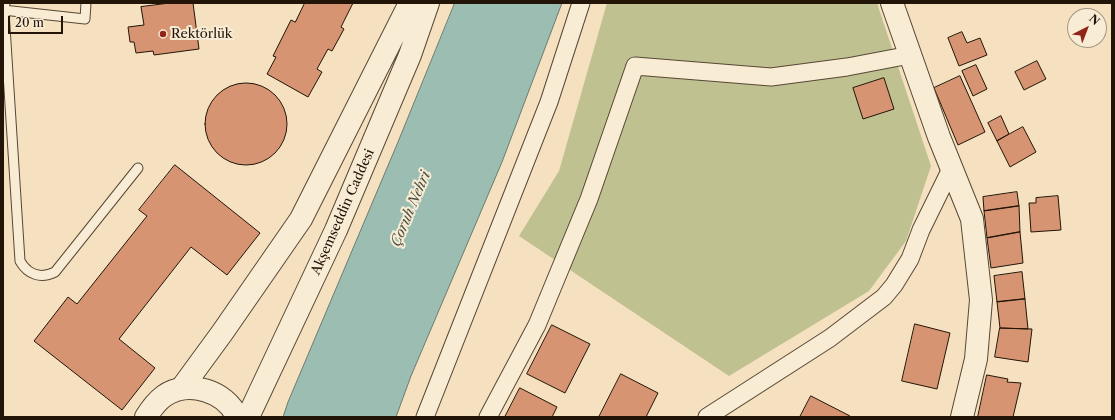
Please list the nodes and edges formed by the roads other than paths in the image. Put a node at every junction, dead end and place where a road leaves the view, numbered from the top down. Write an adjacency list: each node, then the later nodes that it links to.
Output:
1 (86, 3): 6 (lane)
2 (410, 3): 10 (street)
3 (428, 3): 13 (street, Akşemseddin Caddesi)
4 (581, 3): 14 (street)
5 (892, 3): 7 (street)
6 (4, 8): 8 (lane)
7 (910, 55): 9 (street); 15 (street)
8 (138, 168)
9 (955, 175): 16 (street); 17 (street)
10 (181, 389): 11 (street); 12 (street)
11 (146, 417)
12 (237, 417)
13 (248, 417)
14 (425, 417)
15 (488, 417)
16 (707, 417)
17 (962, 417)

